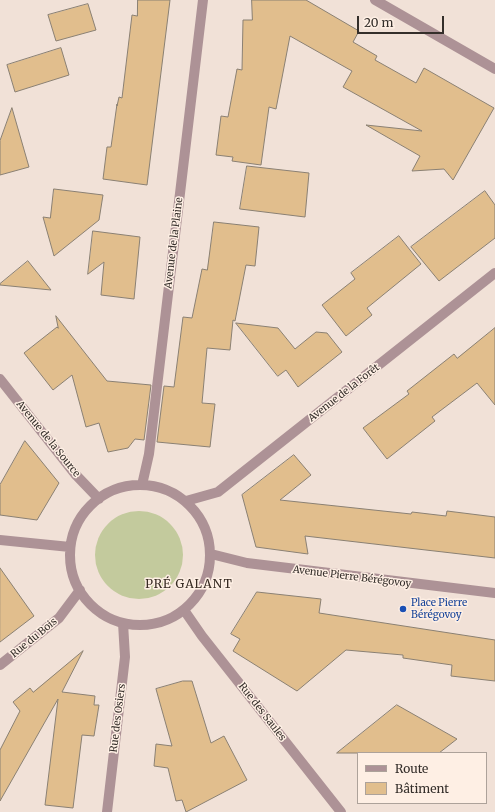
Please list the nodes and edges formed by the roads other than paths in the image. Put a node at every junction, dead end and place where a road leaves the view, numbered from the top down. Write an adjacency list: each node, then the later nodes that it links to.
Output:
1 (203, 0): 6 (street, Avenue de la Plaine)
2 (375, 0): 3 (street)
3 (495, 68)
4 (495, 273): 8 (street, Avenue de la Forêt)
5 (0, 379): 7 (street, Avenue de la Source)
6 (142, 485): 7 (street); 8 (street)
7 (99, 499): 10 (street)
8 (186, 502): 11 (street)
9 (0, 540): 10 (street)
10 (70, 547): 12 (street)
11 (211, 554): 13 (street, Avenue Pierre Bérégovoy); 14 (street)
12 (80, 590): 15 (street); 16 (street, Rue du Bois)
13 (495, 593)
14 (184, 610): 15 (street); 18 (street, Rue des Saules)
15 (123, 623): 17 (street, Rue des Osiers)
16 (0, 665)
17 (107, 812)
18 (340, 812)

